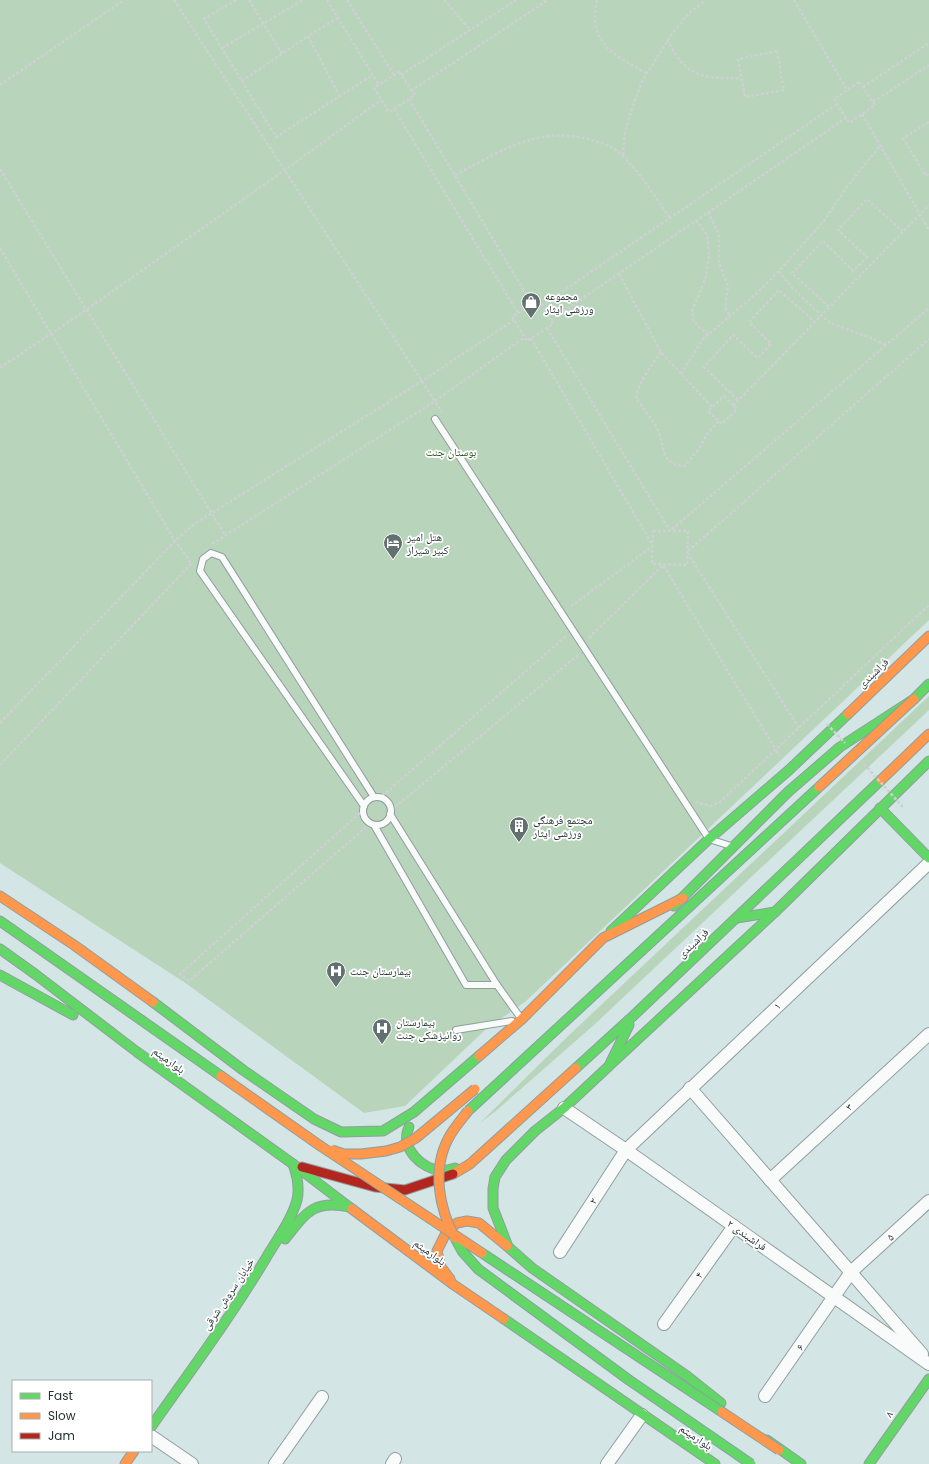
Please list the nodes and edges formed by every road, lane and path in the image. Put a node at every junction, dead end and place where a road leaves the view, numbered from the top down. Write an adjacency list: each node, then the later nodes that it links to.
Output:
1 (124, 0): 29 (path)
2 (174, 0): 46 (path)
3 (236, 0): 20 (path)
4 (249, 0): 15 (path)
5 (303, 0): 15 (path)
6 (327, 0): 14 (path)
7 (347, 0): 25 (path)
8 (444, 0): 16 (path)
9 (516, 0): 16 (path)
10 (548, 0): 33 (path)
11 (597, 0): 23 (path)
12 (706, 0): 18 (path)
13 (794, 0): 32 (path)
14 (338, 18): 17 (path); 24 (path)
15 (264, 23): 20 (path); 21 (path)
16 (470, 30): 26 (path)
17 (308, 36): 21 (path); 34 (path)
18 (667, 40): 23 (path); 27 (path)
19 (929, 42): 31 (path)
20 (222, 48): 28 (path)
21 (282, 54): 28 (path)
22 (929, 65): 37 (path)
23 (646, 73): 44 (path)
24 (373, 75): 30 (path); 34 (path)
25 (394, 75): 26 (path); 30 (path)
26 (401, 75): 33 (path)
27 (741, 78): 27 (path)
28 (242, 81): 34 (path)
29 (0, 85)
30 (379, 85): 36 (path)
31 (863, 87): 32 (path); 37 (path)
32 (848, 90): 38 (path)
33 (411, 91): 35 (path)
34 (340, 97)
35 (409, 99): 39 (path); 48 (path)
36 (381, 100): 39 (path); 46 (path)
37 (873, 102): 40 (path)
38 (837, 104): 41 (path); 52 (path)
39 (394, 109): 64 (path)
40 (862, 114): 41 (path); 43 (path)
41 (846, 118): 50 (path)
42 (929, 122): 47 (path)
43 (880, 146): 51 (path); 57 (path)
44 (623, 155): 48 (path); 52 (path)
45 (0, 169): 63 (path)
46 (285, 170): 63 (path); 80 (path)
47 (929, 174)
48 (455, 175): 59 (path)
49 (929, 205): 51 (path)
50 (708, 212): 53 (path); 66 (path)
51 (920, 213): 54 (path); 55 (path)
52 (670, 218): 60 (path)
53 (696, 220): 58 (path); 72 (path)
54 (929, 230)
55 (902, 231): 61 (path); 61 (path)
56 (0, 248): 71 (path)
57 (779, 271): 65 (path); 66 (path)
58 (619, 274): 68 (path); 77 (path)
59 (532, 304): 60 (path); 64 (path)
60 (541, 306): 68 (path)
61 (829, 306): 65 (path)
62 (929, 308): 76 (path)
63 (86, 310): 71 (path); 88 (path)
64 (518, 313): 67 (path)
65 (821, 315): 69 (path); 76 (path)
66 (730, 316): 72 (path)
67 (514, 320): 73 (path); 80 (path)
68 (551, 320): 70 (path)
69 (815, 322): 81 (path); 81 (path)
70 (547, 328): 74 (path); 89 (path)
71 (51, 333): 78 (path); 91 (path)
72 (708, 334): 79 (path)
73 (525, 337): 74 (path); 82 (path)
74 (531, 338): 93 (path)
75 (929, 339): 94 (path)
76 (886, 345): 89 (path)
77 (661, 352): 79 (path); 87 (path)
78 (0, 368)
79 (681, 374): 84 (path)
80 (422, 381): 82 (path); 88 (path)
81 (738, 400): 83 (path)
82 (435, 401): 85 (path); 90 (path)
83 (733, 406): 84 (path); 87 (path)
84 (712, 407): 87 (path)
85 (444, 415)
86 (435, 419): 122 (lane)
87 (719, 421)
88 (211, 514): 90 (path); 91 (path)
89 (670, 531): 93 (path); 94 (path)
90 (225, 535): 92 (path)
91 (176, 540): 96 (path); 110 (path)
92 (211, 544)
93 (653, 546): 97 (path); 100 (path)
94 (687, 552): 97 (path); 111 (path)
95 (196, 559): 96 (path)
96 (192, 564): 115 (path)
97 (664, 565): 104 (path); 113 (path)
98 (566, 601): 100 (path)
99 (929, 605): 111 (path)
100 (570, 608): 101 (path)
101 (574, 614)
102 (585, 632): 104 (path)
103 (929, 636): 122 (main road, فراشبندی)
104 (589, 638): 106 (path)
105 (569, 643): 116 (path)
106 (593, 644)
107 (574, 649): 120 (path)
108 (929, 684): 109 (main road)
109 (914, 699): 123 (main road); 175 (main road, bridge)
110 (0, 723)
111 (799, 728): 113 (path)
112 (929, 734): 129 (main road, فراشبندی)
113 (776, 750): 117 (path)
114 (929, 761): 118 (main road)
115 (0, 765)
116 (377, 797): 119 (lane); 119 (lane); 120 (lane)
117 (692, 798)
118 (880, 808): 124 (main road); 128 (main road)
119 (363, 809): 121 (lane); 121 (path)
120 (391, 812): 121 (lane); 135 (lane)
121 (372, 824): 135 (lane)
122 (709, 839): 123 (lane); 132 (main road, فراشبندی)
123 (733, 846): 127 (main road)
124 (929, 858)
125 (929, 863): 143 (street, ۱)
126 (0, 896): 145 (main road, فراشبندی)
127 (683, 898): 130 (main road); 132 (main road)
128 (775, 912): 129 (main road); 141 (main road)
129 (737, 918): 136 (main road, فراشبندی)
130 (658, 920)
131 (0, 921): 146 (main road)
132 (603, 938): 137 (main road, فراشبندی)
133 (0, 949): 140 (main road)
134 (0, 975): 140 (main road)
135 (497, 985): 137 (lane)
136 (632, 1017): 141 (main road); 149 (main road, فراشبندی)
137 (522, 1019): 138 (lane); 145 (main road, فراشبندی)
138 (456, 1030)
139 (929, 1034): 150 (street, ۳)
140 (137, 1052): 148 (main road, بلوارمیثم)
141 (609, 1066): 144 (main road)
142 (482, 1082): 146 (main road, bridge)
143 (690, 1088): 147 (street, ۱); 150 (street)
144 (564, 1108): 147 (street, ۲ فراشبندی); 154 (main road)
145 (414, 1112): 149 (main road)
146 (319, 1145): 168 (main road, bridge)
147 (626, 1150): 153 (street, ۲ فراشبندی); 155 (street, ۲)
148 (293, 1164): 149 (main road, فراشبندی); 152 (main road, بلوارمیثم); 156 (main road, خیابان سروش شرقی)
149 (470, 1164)
150 (770, 1180): 157 (street)
151 (929, 1201): 157 (street, ۵)
152 (349, 1207): 156 (main road); 158 (main road, بلوارمیثم)
153 (734, 1226): 159 (street, ۲ فراشبندی); 160 (street, ۴)
154 (509, 1249): 158 (main road); 168 (main road)
155 (560, 1252)
156 (262, 1267): 166 (main road, خیابان سروش شرقی)
157 (851, 1272): 159 (street, ۵); 161 (street)
158 (454, 1285): 165 (main road, بلوارمیثم)
159 (835, 1297): 161 (street, ۲ فراشبندی); 163 (street, ۶)
160 (664, 1324)
161 (929, 1362)
162 (929, 1378): 177 (main road, ۸)
163 (765, 1396)
164 (322, 1397): 172 (street)
165 (642, 1414): 173 (street); 174 (main road, بلوارمیثم)
166 (152, 1426)
167 (152, 1437): 171 (street)
168 (779, 1450): 176 (main road)
169 (133, 1452): 170 (main road)
170 (125, 1464)
171 (192, 1464)
172 (275, 1464)
173 (607, 1464)
174 (714, 1464)
175 (751, 1464)
176 (800, 1464)
177 (869, 1464)

